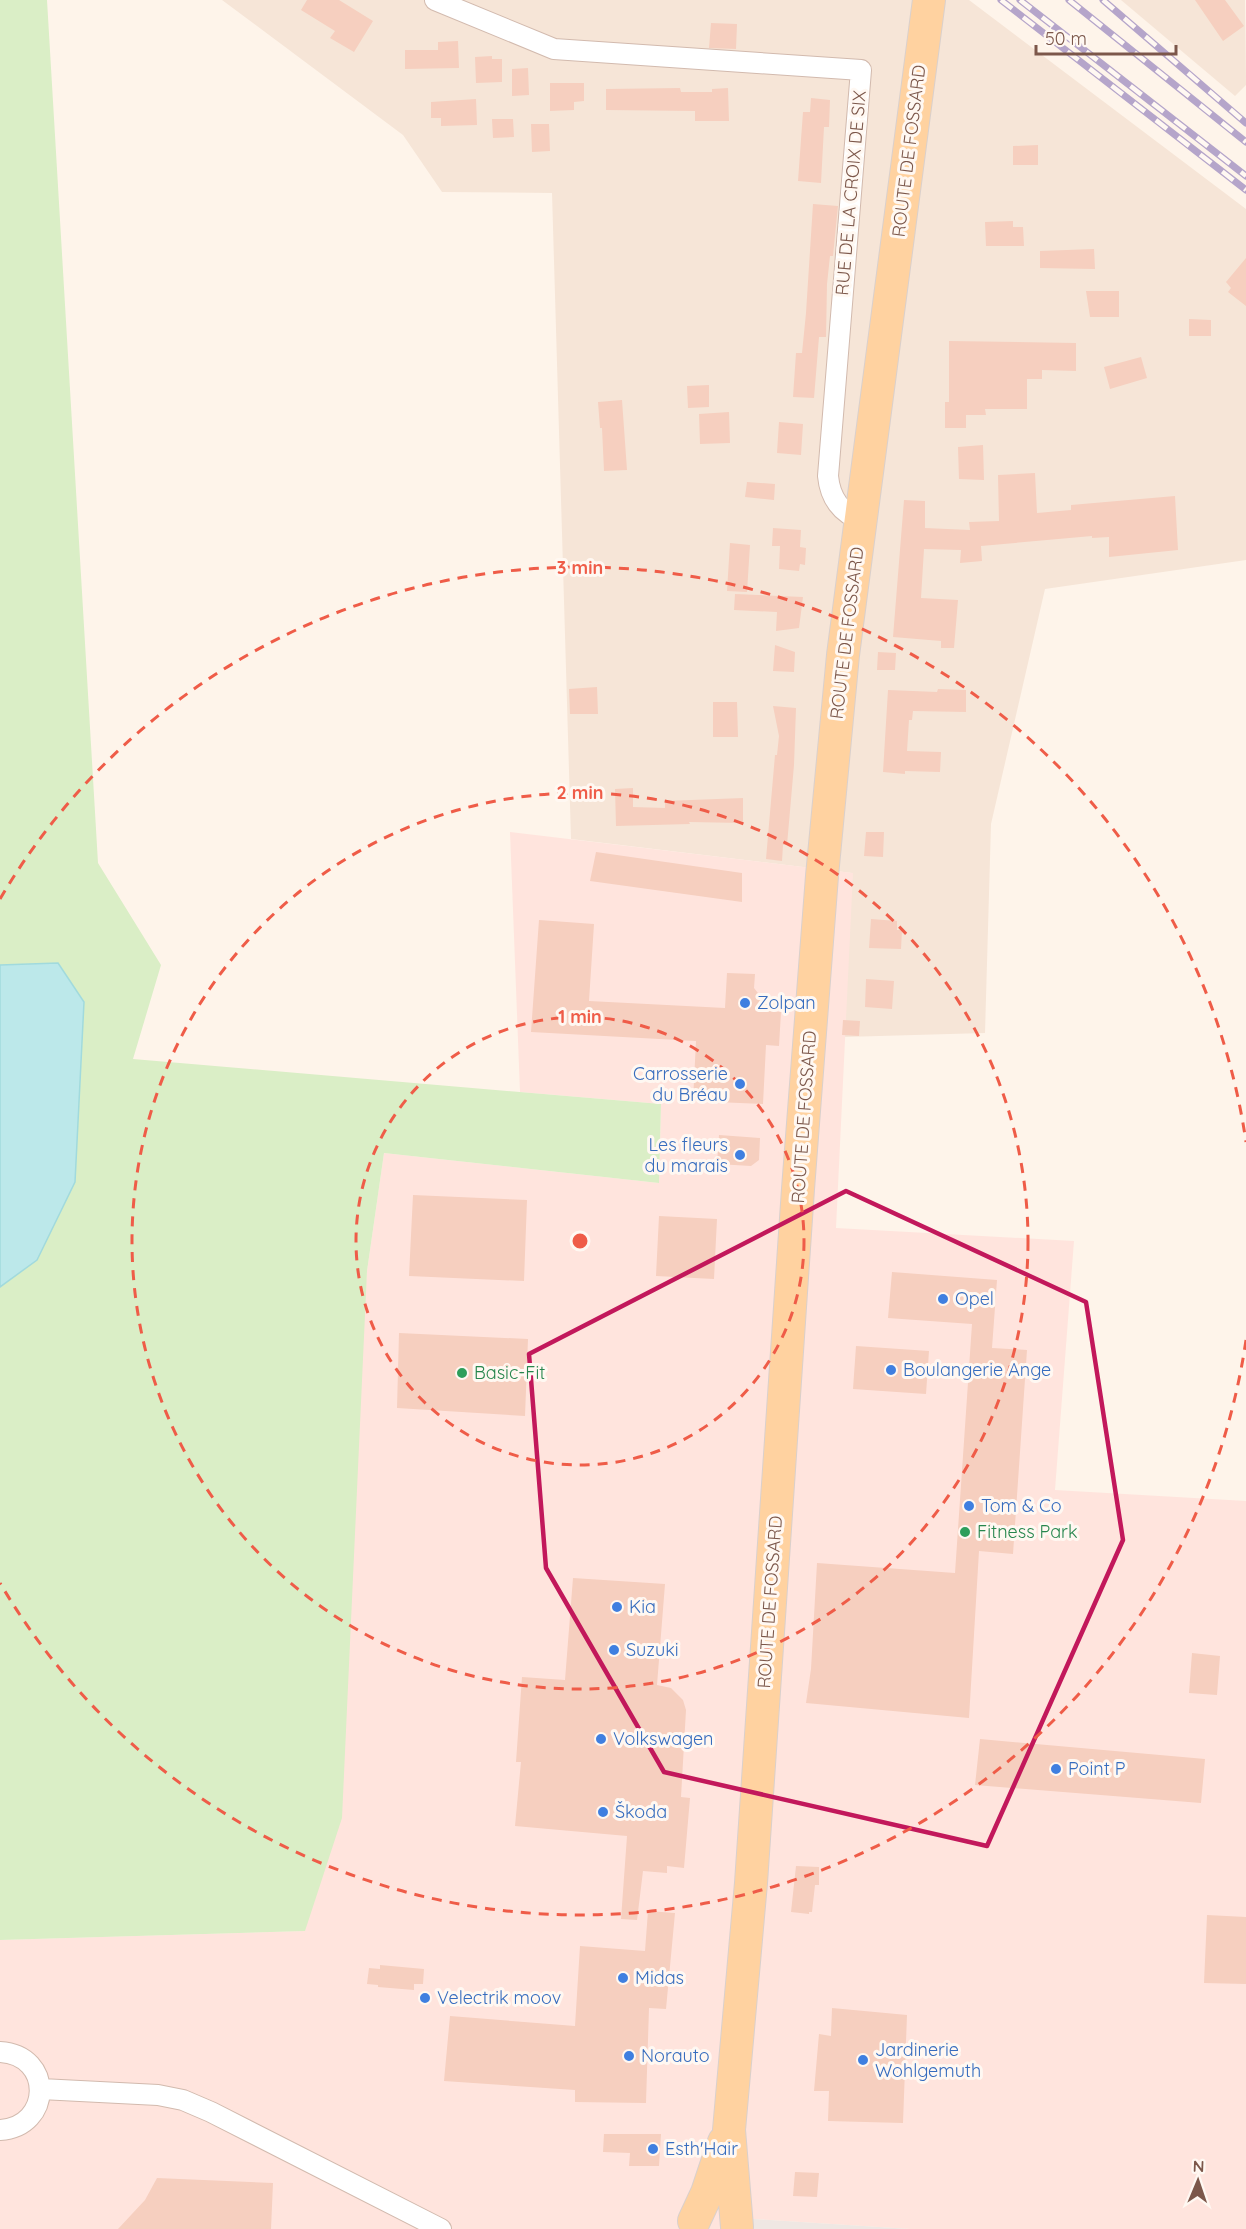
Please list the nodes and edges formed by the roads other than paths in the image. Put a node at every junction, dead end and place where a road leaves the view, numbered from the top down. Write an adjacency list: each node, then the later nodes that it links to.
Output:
1 (435, 0): 3 (street, RUE DE LA CROIX DE SIX)
2 (929, 0): 3 (main road, ROUTE DE FOSSARD)
3 (862, 520): 7 (main road, ROUTE DE FOSSARD)
4 (0, 2052): 5 (street)
5 (40, 2089): 6 (street); 10 (street)
6 (0, 2130)
7 (729, 2130): 8 (main road); 9 (main road)
8 (687, 2225): 9 (main road)
9 (738, 2228)
10 (441, 2229)

